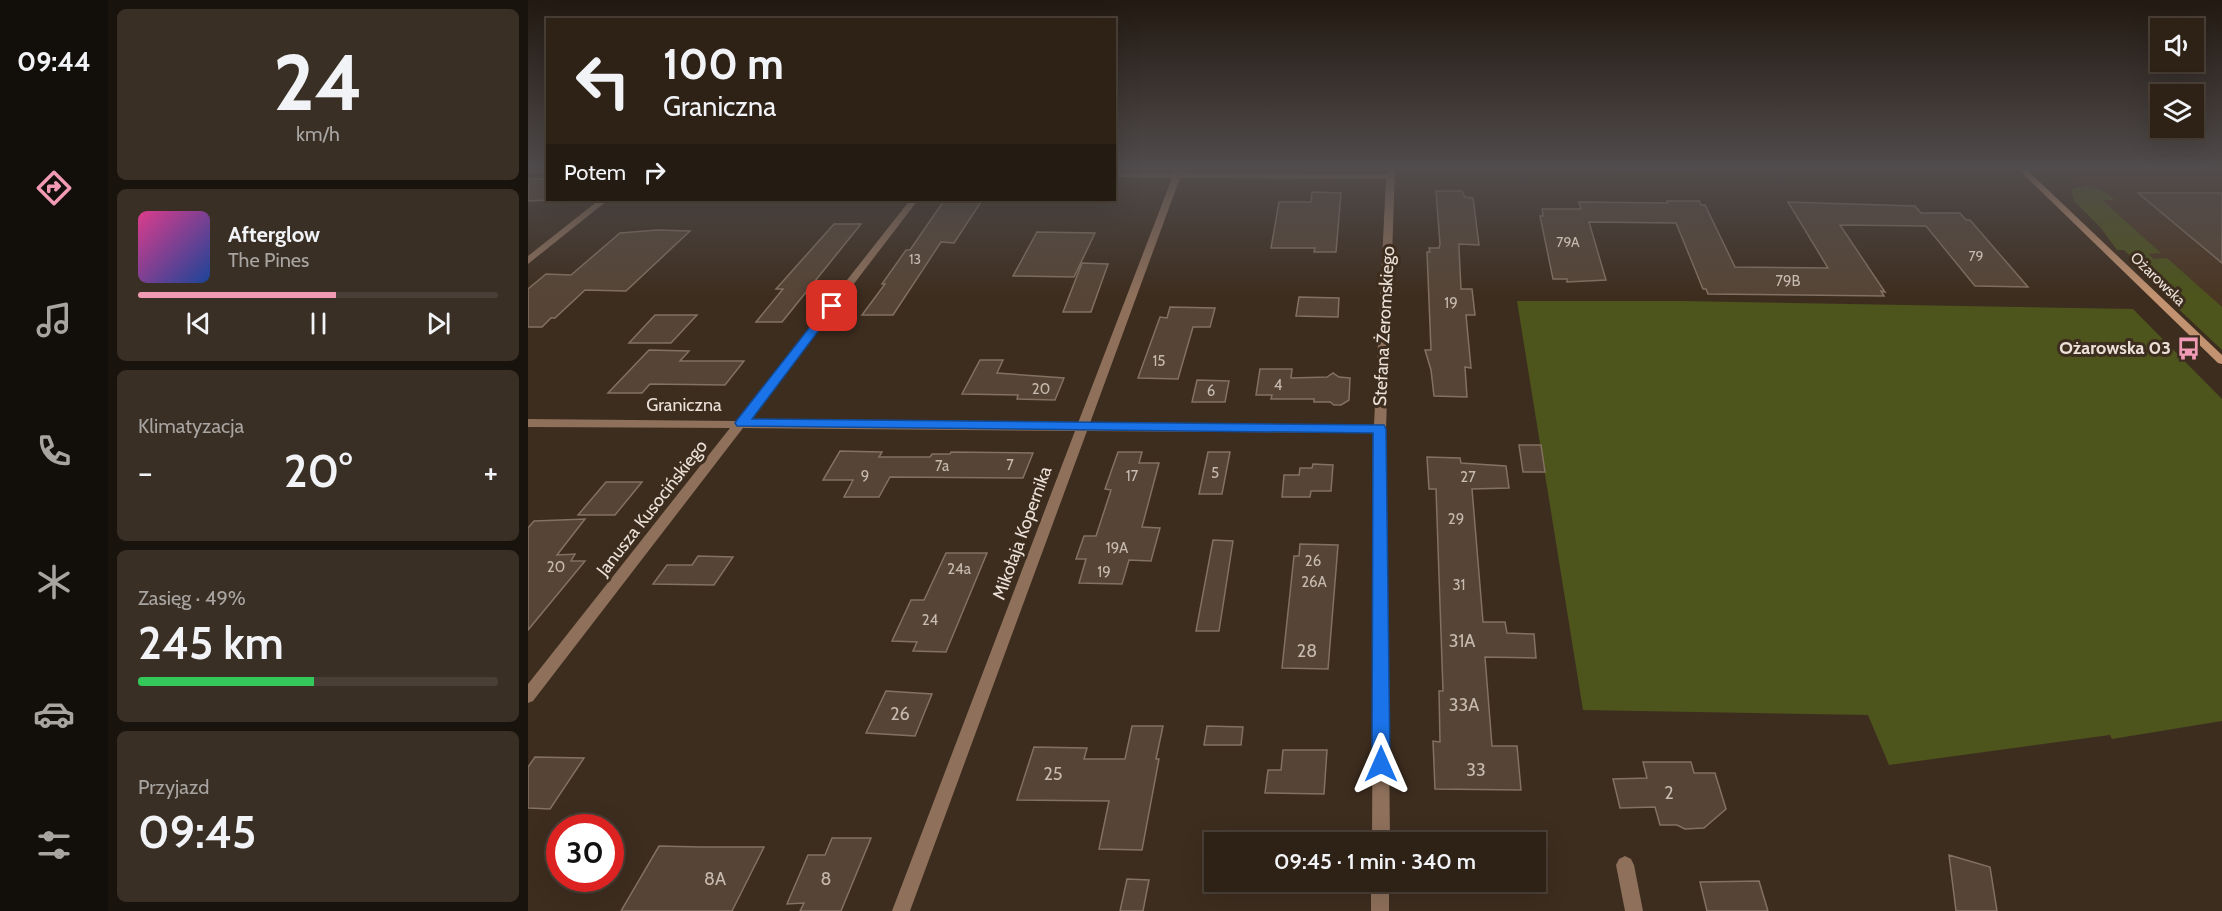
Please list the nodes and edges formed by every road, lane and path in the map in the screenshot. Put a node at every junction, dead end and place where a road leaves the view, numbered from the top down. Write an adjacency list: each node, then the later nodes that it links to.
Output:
1 (590, 212): 6 (street)
2 (905, 212): 9 (street, Janusza Kusocińskiego)
3 (1163, 212): 10 (street, Mikołaja Kopernika)
4 (1389, 212): 11 (street, Stefana Żeromskiego)
5 (2066, 212): 7 (main road, Ożarowska)
6 (528, 261)
7 (2222, 361)
8 (528, 423): 9 (street, Graniczna)
9 (742, 423): 10 (street, Graniczna); 12 (street, Janusza Kusocińskiego)
10 (1081, 428): 11 (street, Graniczna); 16 (street, Mikołaja Kopernika)
11 (1380, 429): 13 (street, Stefana Żeromskiego)
12 (528, 696)
13 (1381, 832)
14 (1625, 865): 18 (street)
15 (1380, 892): 17 (street)
16 (901, 911)
17 (1380, 911)
18 (1634, 911)

